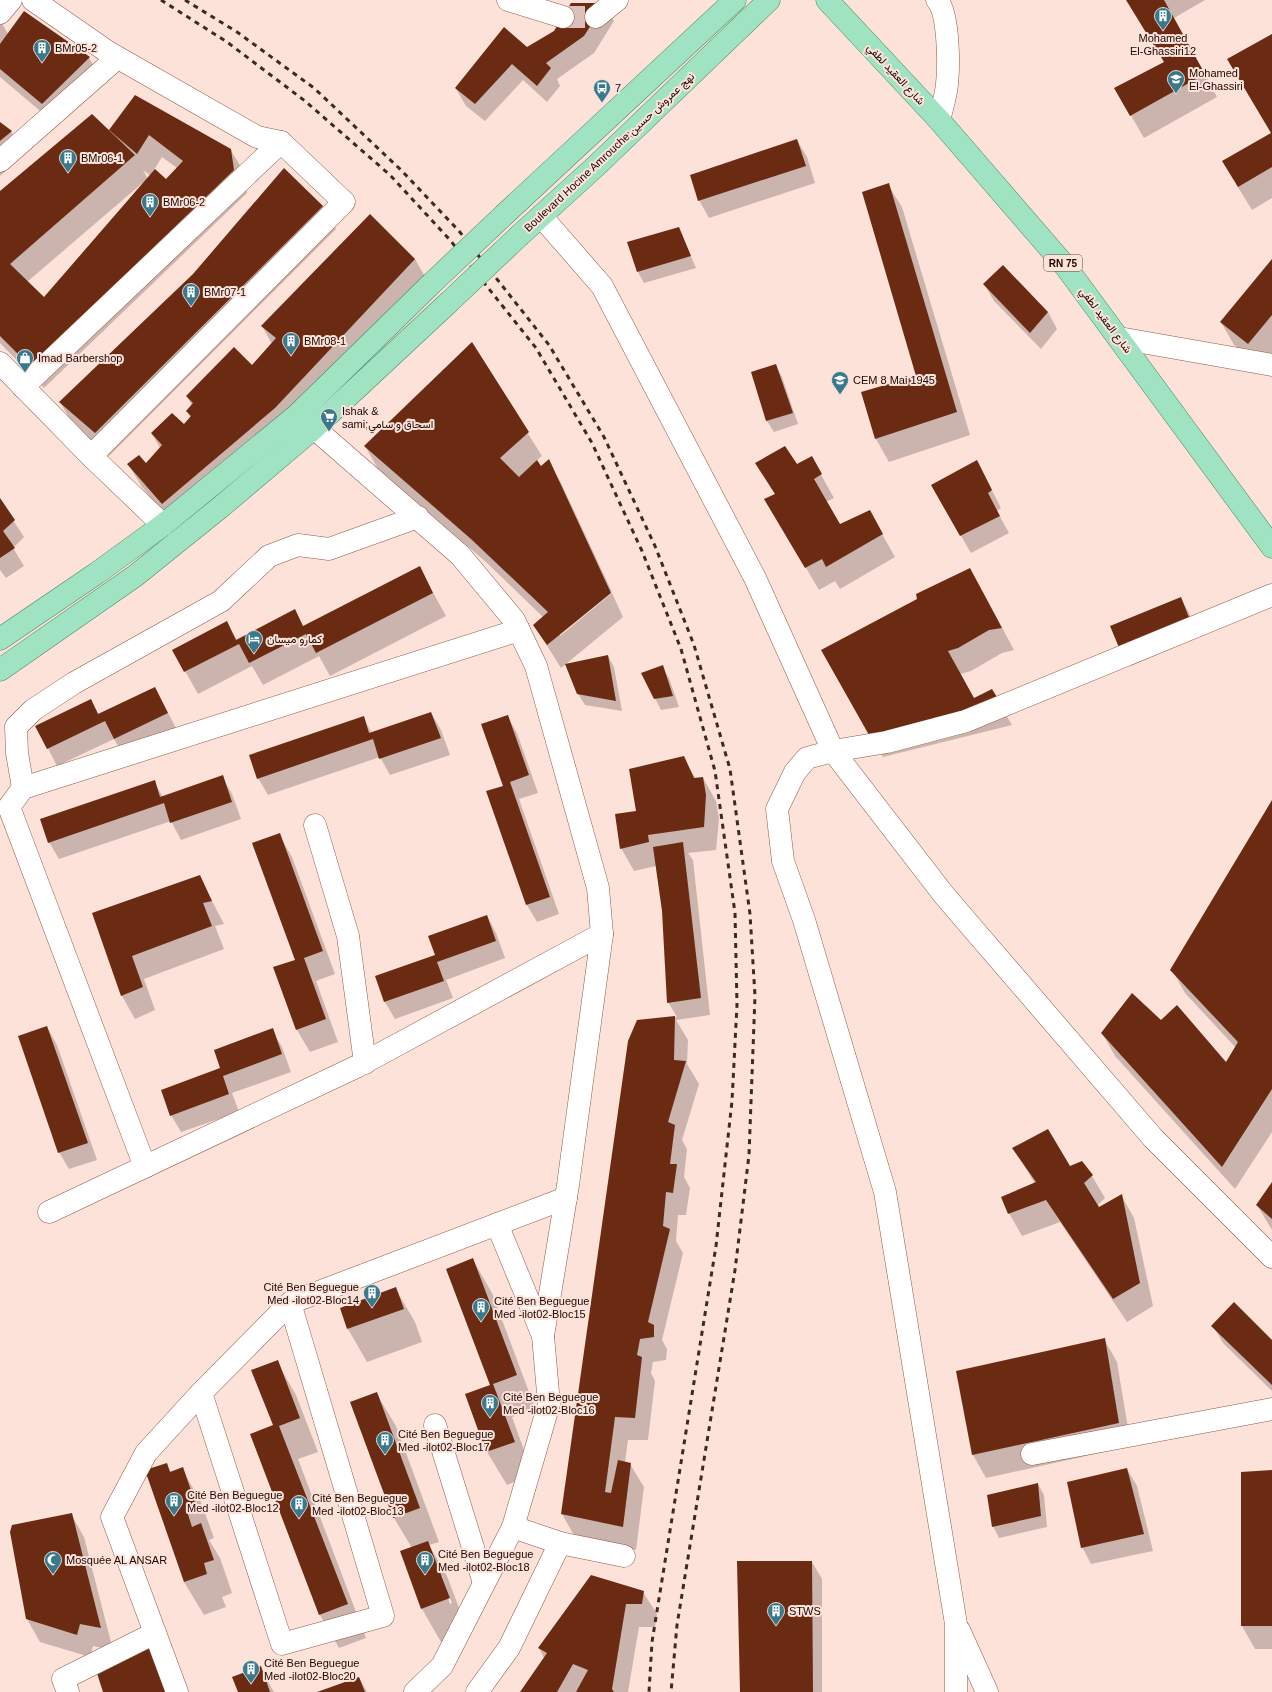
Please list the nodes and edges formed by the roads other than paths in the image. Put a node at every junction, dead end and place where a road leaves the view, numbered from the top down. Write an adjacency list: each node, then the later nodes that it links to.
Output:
1 (11, 0): 9 (street)
2 (33, 0): 12 (street)
3 (508, 0): 10 (street)
4 (617, 0): 11 (street)
5 (735, 0): 21 (main road, bridge)
6 (769, 0): 16 (main road, Boulevard Hocine Amrouche;نهج عمروش حسين)
7 (827, 0): 13 (main road, شارع العقيد لطفي / RN 75)
8 (937, 0): 13 (street)
9 (0, 13)
10 (563, 17)
11 (596, 17)
12 (117, 58): 14 (street); 15 (street)
13 (939, 120): 17 (main road, شارع العقيد لطفي / RN 75)
14 (281, 142): 20 (street); 23 (street)
15 (0, 161)
16 (541, 216): 22 (main road, Boulevard Hocine Amrouche;نهج عمروش حسين, bridge); 31 (street)
17 (1119, 338): 18 (street); 26 (main road, شارع العقيد لطفي / RN 75)
18 (1269, 360)
19 (0, 364): 20 (street)
20 (23, 387): 23 (street)
21 (296, 416): 22 (street); 25 (main road)
22 (314, 428): 24 (street); 30 (main road, Boulevard Hocine Amrouche;نهج عمروش حسين)
23 (91, 456): 25 (street)
24 (418, 517): 28 (street); 32 (street)
25 (164, 525): 29 (main road)
26 (1272, 547)
27 (1272, 595): 31 (street)
28 (519, 630): 32 (street); 34 (street)
29 (0, 639)
30 (0, 670)
31 (833, 751): 40 (street); 51 (street)
32 (23, 788): 36 (street)
33 (315, 825): 35 (street)
34 (602, 934): 35 (street); 37 (street)
35 (365, 1063): 36 (street)
36 (145, 1168): 38 (street)
37 (566, 1198): 39 (street); 42 (street)
38 (49, 1212)
39 (497, 1224): 41 (street); 42 (street)
40 (1272, 1257)
41 (290, 1303): 43 (street); 43 (street)
42 (544, 1336): 47 (street)
43 (201, 1393): 52 (street)
44 (1272, 1409): 46 (street)
45 (435, 1425): 50 (street)
46 (1032, 1454)
47 (513, 1527): 48 (street); 50 (street)
48 (560, 1543): 49 (street); 56 (street)
49 (624, 1556)
50 (484, 1583): 55 (street)
51 (956, 1624): 57 (street); 58 (street)
52 (155, 1633): 53 (street); 54 (street)
53 (68, 1692)
54 (177, 1692)
55 (415, 1692)
56 (477, 1692)
57 (956, 1692)
58 (987, 1692)

